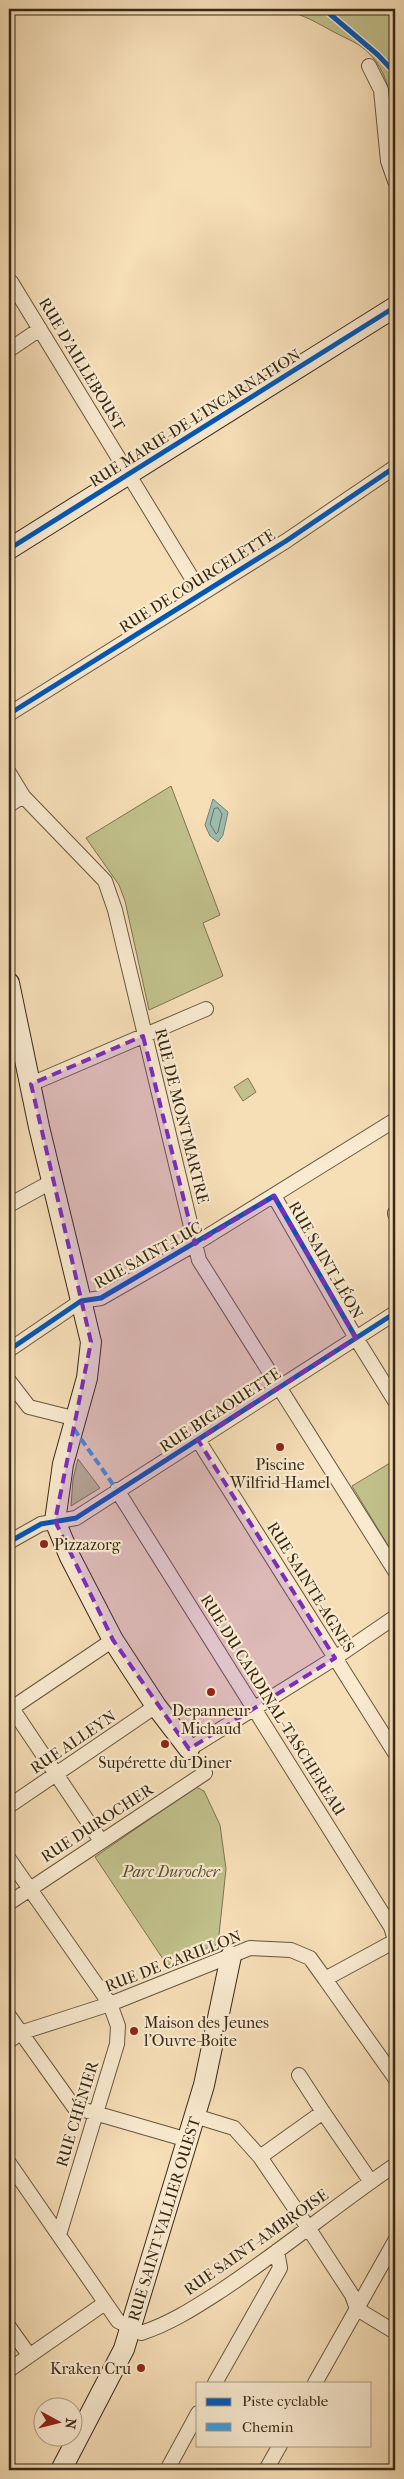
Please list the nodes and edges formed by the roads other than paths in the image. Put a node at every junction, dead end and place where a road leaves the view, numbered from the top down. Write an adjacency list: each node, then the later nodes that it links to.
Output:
1 (369, 66): 2 (street)
2 (395, 180)
3 (11, 282): 5 (street, RUE D'AILLEBOUST)
4 (395, 307): 8 (street, RUE MARIE-DE-L'INCARNATION)
5 (40, 329): 6 (street); 8 (street, RUE D'AILLEBOUST)
6 (9, 350)
7 (395, 467): 10 (street, RUE DE COURCELETTE)
8 (128, 475): 9 (street, RUE MARIE-DE-L'INCARNATION); 10 (street, RUE D'AILLEBOUST)
9 (9, 550)
10 (201, 593): 11 (street, RUE DE COURCELETTE)
11 (9, 714)
12 (9, 774): 13 (street, RUE DE MONTMARTRE)
13 (23, 796): 14 (street); 17 (street, RUE DE MONTMARTRE)
14 (9, 805)
15 (9, 983): 18 (street)
16 (206, 1009): 17 (street)
17 (143, 1036): 19 (street); 24 (street, RUE DE MONTMARTRE)
18 (16, 1049): 19 (street)
19 (31, 1084): 21 (street)
20 (395, 1120): 22 (street, RUE SAINT-LUC)
21 (53, 1181): 23 (street); 25 (street)
22 (274, 1196): 24 (street, RUE SAINT-LUC); 27 (street, RUE SAINT-LÉON)
23 (9, 1205)
24 (194, 1244): 25 (street, RUE SAINT-LUC); 30 (street, RUE DE MONTMARTRE)
25 (81, 1301): 28 (street, RUE SAINT-LUC); 32 (street)
26 (395, 1314): 27 (street, RUE BIGAOUETTE)
27 (356, 1338): 30 (street, RUE BIGAOUETTE); 31 (street, RUE SAINT-LÉON)
28 (9, 1350)
29 (9, 1382): 32 (street)
30 (278, 1388): 33 (street, RUE BIGAOUETTE); 37 (street, RUE DE MONTMARTRE)
31 (395, 1401)
32 (77, 1419): 35 (street)
33 (198, 1440): 34 (street, RUE BIGAOUETTE); 40 (street, RUE SAINTE-AGNES)
34 (117, 1490): 35 (street, RUE BIGAOUETTE); 43 (street, RUE DU CARDINAL-TASCHEREAU)
35 (55, 1521): 36 (street, RUE BIGAOUETTE); 39 (street)
36 (9, 1542)
37 (395, 1571)
38 (395, 1617): 40 (street)
39 (113, 1640): 41 (street); 42 (street)
40 (335, 1658): 43 (street); 45 (street, RUE SAINTE-AGNES)
41 (156, 1706): 44 (street); 47 (street, RUE ALLEYN)
42 (10, 1708): 47 (street)
43 (254, 1708): 44 (street); 53 (street, RUE DU CARDINAL-TASCHEREAU)
44 (189, 1748)
45 (395, 1753)
46 (205, 1773): 49 (street, RUE DUROCHER)
47 (56, 1775): 48 (street, RUE ALLEYN); 49 (street)
48 (9, 1806)
49 (101, 1841): 51 (street, RUE DUROCHER)
50 (9, 1859): 51 (street, RUE CHÉNIER)
51 (30, 1888): 52 (street, RUE DUROCHER); 56 (street, RUE CHÉNIER)
52 (9, 1903)
53 (395, 1941): 55 (street)
54 (231, 1956): 55 (street, RUE DE CARILLON); 56 (street, RUE DE CARILLON); 63 (street, RUE SAINT-VALLIER OUEST)
55 (326, 1979): 60 (street, RUE DE CARILLON)
56 (110, 2004): 58 (street, RUE DE CARILLON); 61 (street, RUE CHÉNIER)
57 (9, 2016): 58 (street)
58 (15, 2037): 61 (street)
59 (298, 2075): 62 (street)
60 (395, 2078)
61 (96, 2112): 64 (street); 70 (street, RUE CHÉNIER)
62 (323, 2112): 65 (street); 68 (street)
63 (195, 2116): 64 (street, RUE SAINT-VALLIER OUEST); 65 (street)
64 (188, 2140): 76 (street, RUE SAINT-VALLIER OUEST)
65 (260, 2156): 69 (street)
66 (9, 2163): 70 (street)
67 (395, 2165): 68 (street, RUE SAINT-AMBROISE)
68 (371, 2182): 69 (street, RUE SAINT-AMBROISE)
69 (308, 2229): 72 (street, RUE SAINT-AMBROISE); 74 (street)
70 (59, 2235): 73 (street)
71 (395, 2241): 74 (street)
72 (277, 2251): 76 (street, RUE SAINT-AMBROISE); 80 (street)
73 (105, 2303): 76 (street); 78 (street)
74 (357, 2309): 77 (street); 81 (street)
75 (9, 2327): 78 (street)
76 (130, 2328): 84 (street, RUE SAINT-VALLIER OUEST)
77 (395, 2332)
78 (29, 2355): 79 (street)
79 (9, 2370)
80 (216, 2382)
81 (316, 2382)
82 (196, 2417): 85 (street)
83 (279, 2446): 86 (street)
84 (61, 2470)
85 (167, 2470)
86 (266, 2470)

